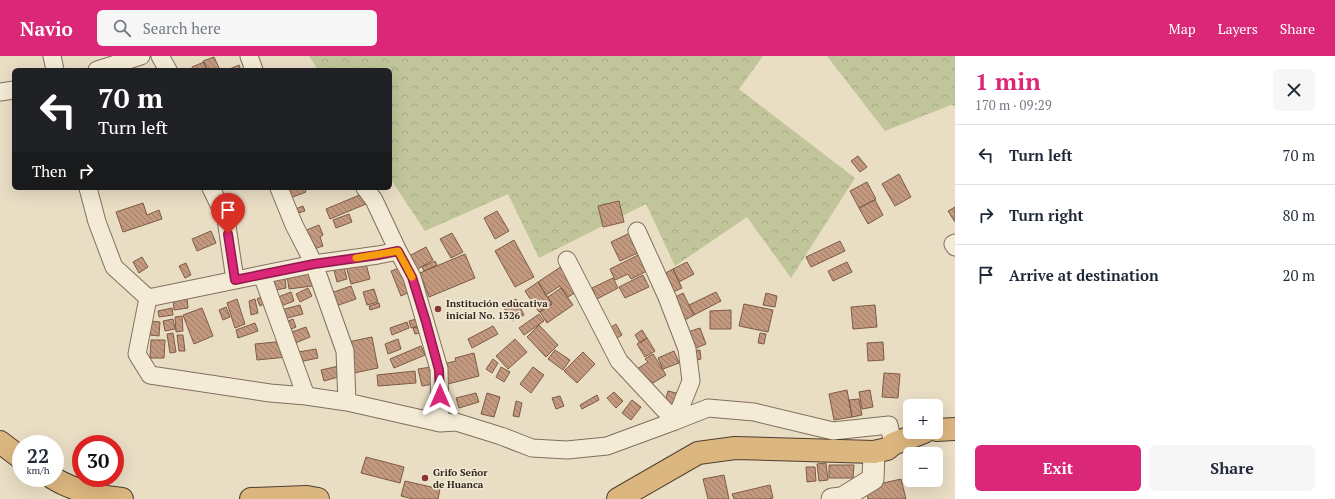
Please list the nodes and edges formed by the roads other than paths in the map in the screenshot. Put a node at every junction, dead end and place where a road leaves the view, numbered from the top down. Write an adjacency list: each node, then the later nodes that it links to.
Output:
1 (52, 56): 5 (street)
2 (141, 56): 6 (street)
3 (160, 56): 7 (street)
4 (249, 56): 8 (street)
5 (55, 68)
6 (103, 68)
7 (167, 68)
8 (253, 68)
9 (12, 90): 10 (street)
10 (0, 92)
11 (89, 190): 21 (street)
12 (212, 190): 20 (street)
13 (280, 190): 18 (street)
14 (366, 190): 16 (street)
15 (638, 231): 24 (street)
16 (398, 251): 18 (street); 25 (street)
17 (567, 260): 24 (street)
18 (314, 264): 19 (street); 23 (street)
19 (262, 275): 20 (street); 22 (street)
20 (235, 280): 21 (street)
21 (148, 298): 22 (street)
22 (306, 396): 23 (street)
23 (347, 402): 25 (street)
24 (676, 421): 25 (street); 30 (street)
25 (440, 423)
26 (955, 429): 27 (highway)
27 (943, 430)
28 (906, 439): 30 (highway)
29 (0, 442): 31 (highway)
30 (884, 448): 36 (highway); 37 (street)
31 (12, 451)
32 (64, 484): 33 (highway)
33 (122, 499)
34 (251, 499): 35 (highway)
35 (318, 499)
36 (618, 499)
37 (832, 499)

